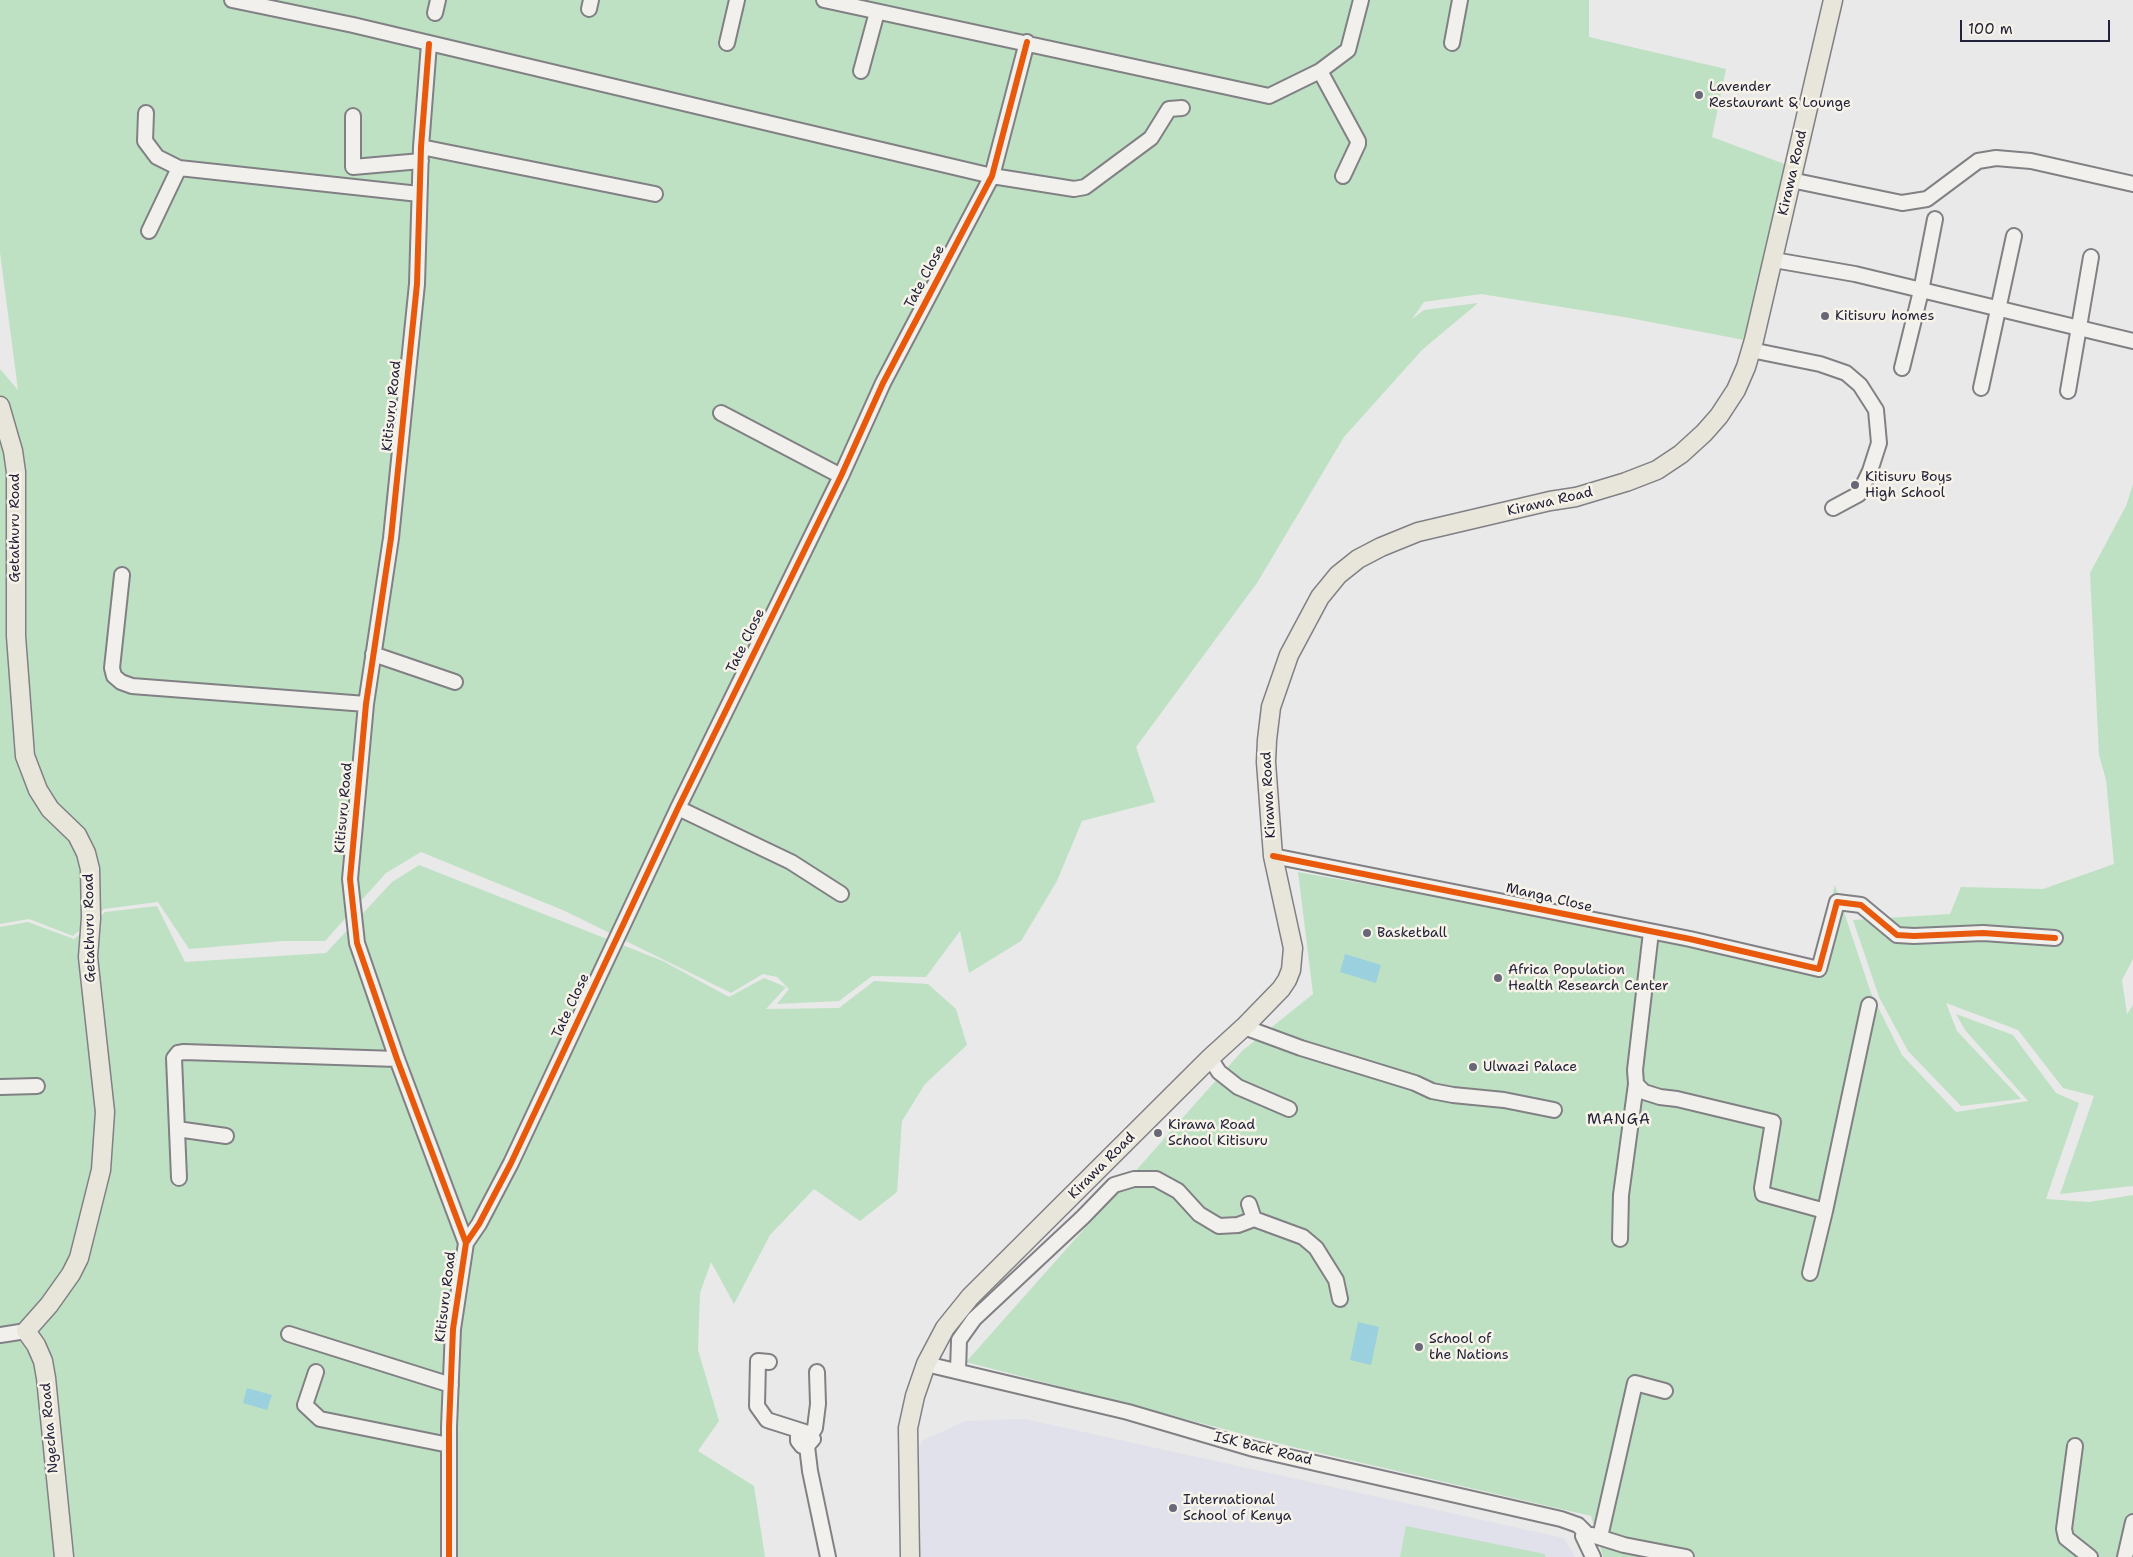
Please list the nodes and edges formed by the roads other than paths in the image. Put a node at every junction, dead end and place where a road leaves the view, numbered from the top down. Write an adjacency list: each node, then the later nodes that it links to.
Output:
1 (232, 0): 11 (street)
2 (737, 0): 9 (street)
3 (824, 0): 7 (street)
4 (1361, 0): 13 (street)
5 (1460, 0): 10 (street)
6 (1833, 0): 21 (main road, Kirawa Road)
7 (877, 12): 8 (street); 12 (street)
8 (1027, 42): 13 (street); 19 (street, Tate Close)
9 (727, 43)
10 (1452, 43)
11 (428, 44): 17 (street, Kitisuru Road); 19 (street)
12 (861, 71)
13 (1320, 71): 20 (street)
14 (1182, 108): 19 (street)
15 (146, 113): 18 (street)
16 (353, 116): 17 (street)
17 (421, 154): 23 (street, Kitisuru Road); 24 (street)
18 (179, 168): 23 (street); 26 (street)
19 (992, 176): 40 (street, Tate Close)
20 (1343, 176)
21 (1792, 180): 22 (street); 29 (main road, Kirawa Road)
22 (2133, 184)
23 (419, 194): 43 (street, Kitisuru Road)
24 (655, 194)
25 (1935, 219): 30 (street)
26 (149, 231)
27 (2014, 236): 31 (street)
28 (2091, 257): 32 (street)
29 (1774, 260): 30 (street); 34 (main road, Kirawa Road)
30 (1921, 291): 31 (street); 35 (street)
31 (1998, 309): 32 (street); 36 (street)
32 (2079, 328): 33 (street); 37 (street)
33 (2133, 342)
34 (1751, 350): 41 (street); 47 (main road, Kirawa Road)
35 (1902, 368)
36 (1981, 388)
37 (2068, 391)
38 (0, 406): 70 (main road, Getathuru Road)
39 (721, 413): 40 (street)
40 (841, 476): 46 (street, Tate Close)
41 (1833, 508)
42 (122, 575): 45 (street)
43 (373, 654): 44 (street); 45 (street, Kitisuru Road)
44 (455, 682)
45 (366, 704): 54 (street, Kitisuru Road)
46 (678, 808): 48 (street); 67 (street, Tate Close)
47 (1273, 856): 49 (street, Manga Close); 52 (main road, Kirawa Road)
48 (841, 894)
49 (1651, 932): 50 (street, Manga Close); 55 (street)
50 (2055, 938)
51 (1869, 1005): 64 (street)
52 (1244, 1028): 53 (main road, Kirawa Road); 59 (street)
53 (1210, 1058): 58 (street); 74 (main road, Kirawa Road)
54 (397, 1059): 60 (street); 67 (street, Kitisuru Road)
55 (1636, 1084): 64 (street); 66 (street)
56 (37, 1086): 57 (street)
57 (0, 1087)
58 (1289, 1109)
59 (1554, 1110)
60 (177, 1129): 61 (street); 62 (street)
61 (226, 1136)
62 (179, 1178)
63 (1249, 1204): 65 (street)
64 (1825, 1211): 68 (street)
65 (1254, 1219): 69 (street); 75 (street)
66 (1620, 1239)
67 (466, 1243): 78 (street, Kitisuru Road)
68 (1810, 1273)
69 (1340, 1299)
70 (26, 1330): 72 (street); 85 (main road, Ngecha Road)
71 (289, 1334): 78 (street)
72 (0, 1335)
73 (769, 1362): 80 (street)
74 (926, 1364): 75 (street, ISK Back Road); 88 (main road, Kirawa Road)
75 (958, 1371): 84 (street, ISK Back Road)
76 (316, 1372): 81 (street)
77 (817, 1372): 80 (street)
78 (451, 1385): 81 (street, Kitisuru Road)
79 (1665, 1391): 84 (street)
80 (807, 1437): 87 (street)
81 (449, 1445): 86 (street, Kitisuru Road)
82 (2075, 1446): 90 (street)
83 (2133, 1526): 91 (street)
84 (1587, 1540): 89 (street, ISK Back Road)
85 (64, 1557)
86 (449, 1557)
87 (828, 1557)
88 (910, 1557)
89 (1686, 1557)
90 (2090, 1557)
91 (2125, 1557)

